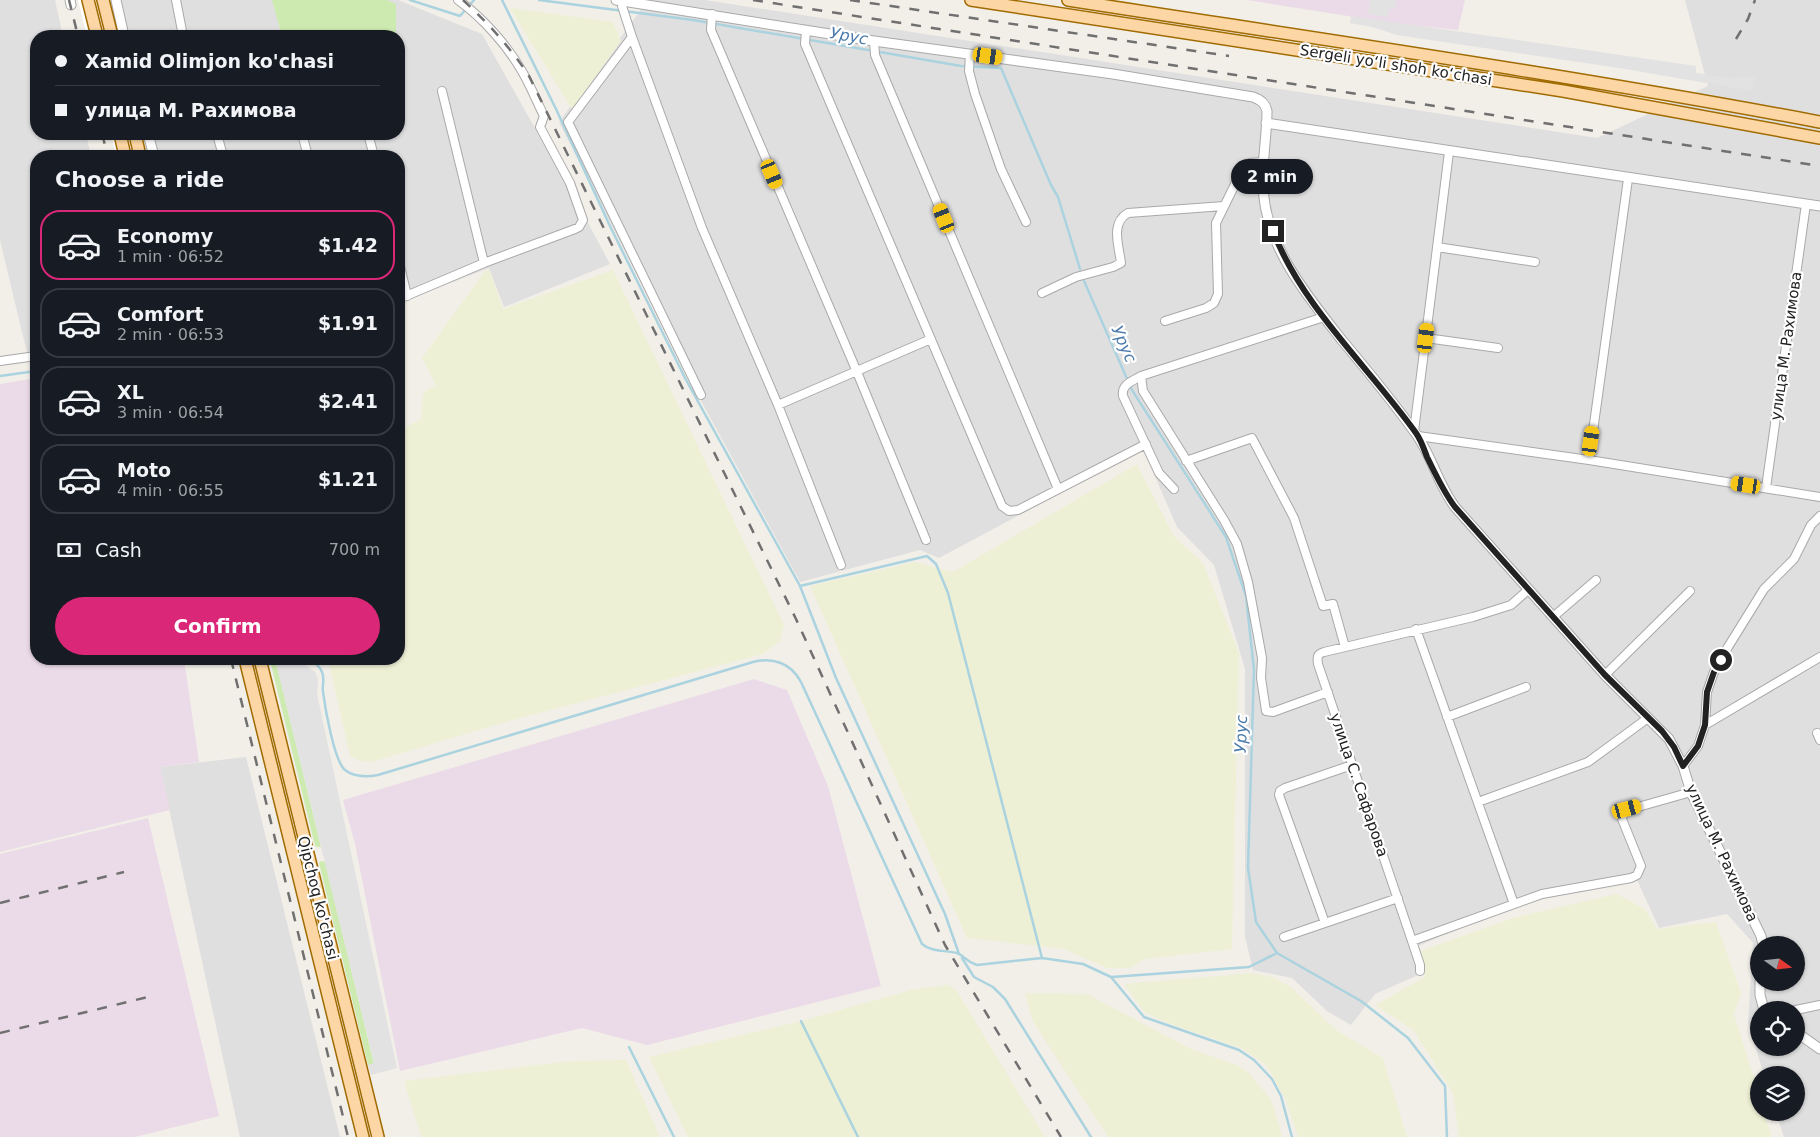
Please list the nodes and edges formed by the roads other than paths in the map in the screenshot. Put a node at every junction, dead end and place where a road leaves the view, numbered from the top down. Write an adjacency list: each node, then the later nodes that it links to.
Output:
1 (88, 0): 11 (main road)
2 (103, 0): 12 (main road)
3 (112, 0): 13 (main road)
4 (116, 0): 14 (street)
5 (176, 0): 15 (street)
6 (971, 0): 23 (main road, Sergeli yo‘li shoh ko‘chasi)
7 (1068, 0): 21 (main road, Sergeli yo‘li shoh ko‘chasi)
8 (460, 1): 32 (street)
9 (622, 6): 10 (street); 17 (street)
10 (712, 14): 16 (street); 43 (street)
11 (96, 30)
12 (112, 30)
13 (114, 30)
14 (123, 30)
15 (182, 30)
16 (806, 31): 18 (street); 39 (street)
17 (632, 36): 45 (street); 46 (street)
18 (875, 48): 19 (street); 52 (street)
19 (970, 58): 22 (street, улица М. Рахимова); 30 (street)
20 (442, 90): 32 (street)
21 (1820, 122)
22 (1266, 123): 24 (street); 25 (street, улица М. Рахимова)
23 (1820, 138)
24 (1449, 152): 26 (street); 31 (street)
25 (1263, 162): 28 (street); 36 (street, улица М. Рахимова)
26 (1628, 178): 27 (street); 49 (street)
27 (1806, 204): 29 (street); 51 (street, улица М. Рахимова)
28 (1224, 206): 34 (street); 37 (street)
29 (1820, 206)
30 (1026, 222)
31 (1437, 247): 33 (street); 38 (street)
32 (484, 262): 35 (street)
33 (1535, 262)
34 (1042, 293)
35 (405, 297)
36 (1324, 317): 44 (street); 47 (street, улица М. Рахимова)
37 (1165, 321)
38 (1426, 338): 40 (street); 47 (street)
39 (931, 339): 43 (street); 52 (street)
40 (1498, 348)
41 (30, 357): 42 (street)
42 (0, 361)
43 (857, 372): 46 (street); 56 (street)
44 (1142, 376): 48 (street); 50 (street)
45 (701, 395)
46 (778, 405): 57 (street)
47 (1416, 434): 49 (street); 59 (street, улица М. Рахимова)
48 (1146, 444): 52 (street); 53 (street)
49 (1589, 460): 51 (street)
50 (1186, 461): 63 (street); 69 (street)
51 (1766, 488): 54 (street)
52 (1058, 489)
53 (1174, 489)
54 (1820, 497)
55 (1820, 516): 72 (street)
56 (926, 540)
57 (841, 565)
58 (1596, 580): 61 (street)
59 (1528, 590): 61 (street, улица М. Рахимова); 62 (street, улица С. Сафарова)
60 (1690, 591): 67 (street)
61 (1553, 617): 67 (street, улица М. Рахимова)
62 (1416, 629): 63 (street, улица С. Сафарова); 70 (street)
63 (1345, 647): 69 (street, улица С. Сафарова)
64 (1820, 658): 72 (street)
65 (247, 665): 88 (main road, Qipchoq ko'chasi)
66 (261, 665): 89 (main road, Qipchoq ko'chasi)
67 (1605, 675): 71 (street, улица М. Рахимова)
68 (1526, 687): 70 (street)
69 (1328, 692): 73 (street, улица С. Сафарова)
70 (1447, 717): 76 (street)
71 (1648, 718): 74 (street, улица М. Рахимова); 76 (street)
72 (1705, 725): 74 (street)
73 (1352, 764): 77 (street, улица С. Сафарова); 79 (street)
74 (1683, 766): 75 (street, улица М. Рахимова)
75 (1691, 792): 78 (street); 80 (street, улица М. Рахимова)
76 (1478, 802): 78 (street)
77 (1398, 898): 79 (street); 82 (street, улица С. Сафарова)
78 (1514, 904): 82 (street)
79 (1325, 923): 81 (street)
80 (1761, 936)
81 (1284, 937)
82 (1412, 941): 83 (street, улица С. Сафарова)
83 (1420, 971)
84 (1820, 1006): 85 (street)
85 (1805, 1008)
86 (1805, 1038): 87 (street)
87 (1820, 1049)
88 (363, 1137)
89 (378, 1137)

